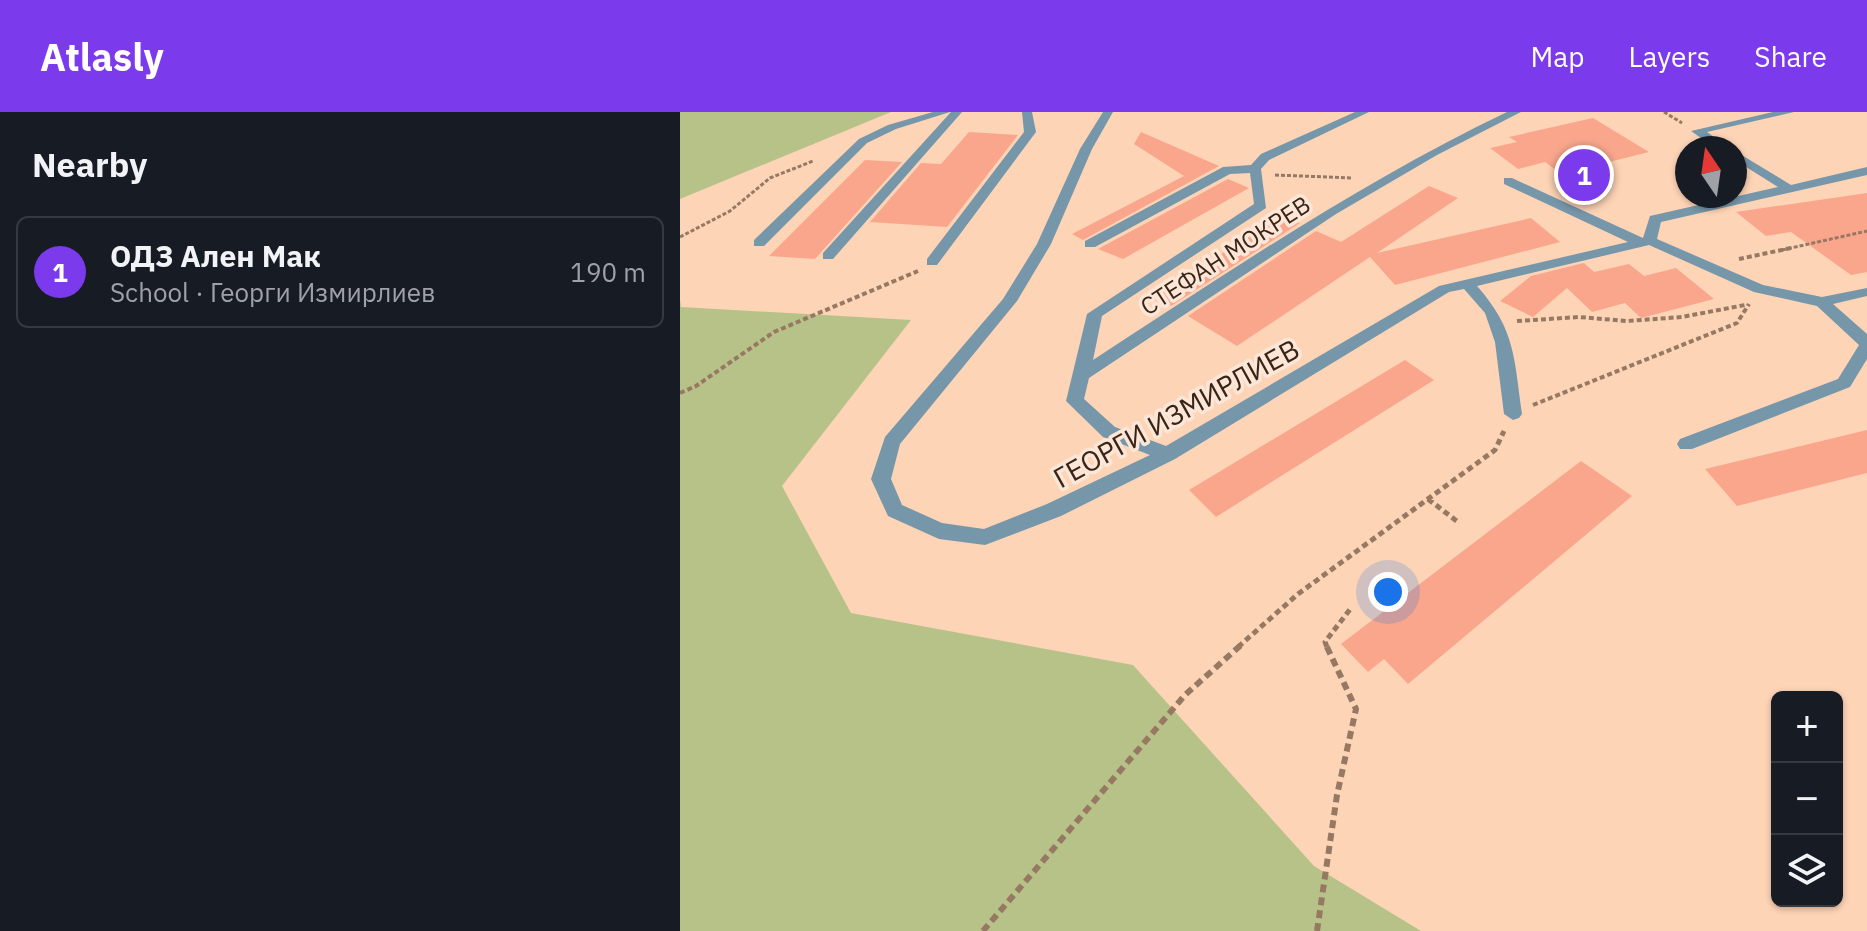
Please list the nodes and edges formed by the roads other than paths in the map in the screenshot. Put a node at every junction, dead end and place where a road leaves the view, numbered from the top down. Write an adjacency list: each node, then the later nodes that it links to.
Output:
1 (945, 112): 15 (street)
2 (957, 112): 17 (street)
3 (1027, 112): 18 (street)
4 (1108, 112): 26 (street, ГЕОРГИ ИЗМИРЛИЕВ)
5 (1364, 112): 10 (street)
6 (1516, 112): 23 (street, СТЕФАН МОКРЕВ)
7 (1789, 112): 8 (street)
8 (1705, 136)
9 (1747, 163): 13 (street)
10 (1255, 169): 16 (street); 23 (street)
11 (1867, 171): 13 (street)
12 (1508, 181): 14 (street)
13 (1789, 189): 14 (street)
14 (1646, 242): 19 (street, ГЕОРГИ ИЗМИРЛИЕВ); 21 (street)
15 (759, 243)
16 (1090, 244)
17 (828, 256)
18 (932, 262)
19 (1468, 284): 24 (street); 26 (street, ГЕОРГИ ИЗМИРЛИЕВ)
20 (1867, 292): 21 (street)
21 (1822, 302): 22 (street)
22 (1867, 344): 25 (street)
23 (1081, 375): 26 (street)
24 (1513, 414)
25 (1686, 444)
26 (1168, 454)

